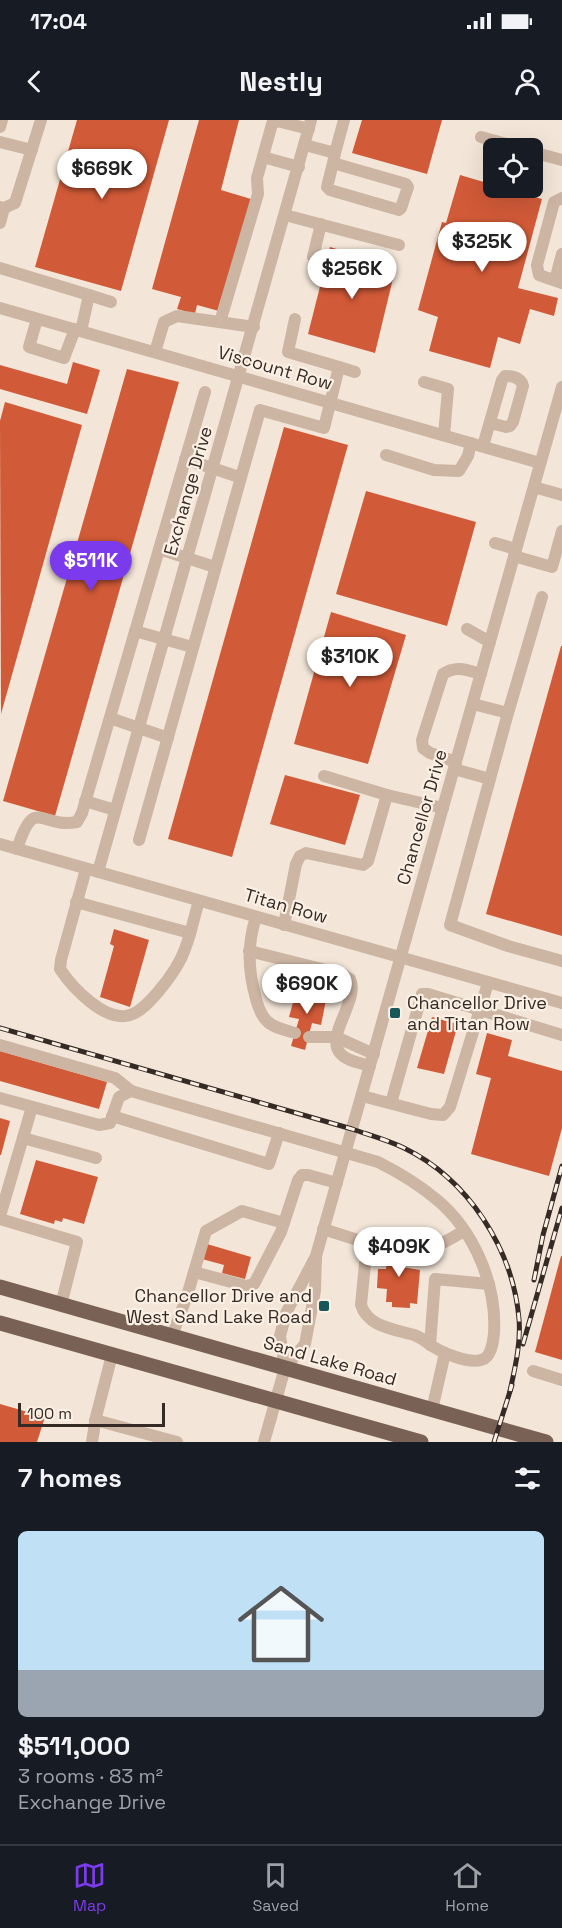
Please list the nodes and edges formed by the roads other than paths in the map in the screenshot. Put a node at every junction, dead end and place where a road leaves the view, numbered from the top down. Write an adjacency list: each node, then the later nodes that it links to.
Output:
1 (2, 120): 6 (street)
2 (40, 120): 11 (street)
3 (344, 120): 14 (street)
4 (284, 121): 5 (street); 13 (street)
5 (310, 124): 10 (street, Exchange Drive)
6 (0, 127)
7 (482, 137): 8 (street)
8 (486, 138)
9 (0, 142): 11 (street)
10 (305, 144): 14 (street); 16 (street, Exchange Drive)
11 (32, 150): 18 (street)
12 (543, 155): 15 (street)
13 (263, 157): 16 (street); 32 (street)
14 (334, 158): 14 (street)
15 (562, 160)
16 (298, 167): 19 (street, Exchange Drive)
17 (562, 198): 26 (street)
18 (2, 208): 20 (street)
19 (285, 215): 21 (street); 33 (street, Exchange Drive)
20 (0, 224)
21 (321, 224): 22 (street); 24 (street)
22 (399, 244)
23 (562, 255): 26 (street)
24 (314, 257)
25 (0, 268): 27 (street)
26 (558, 282)
27 (89, 295): 28 (street); 34 (street)
28 (111, 302)
29 (0, 308): 30 (street, Viscount Row)
30 (37, 319): 34 (street, Viscount Row); 34 (street)
31 (295, 319): 36 (street)
32 (220, 322): 33 (street); 35 (street)
33 (254, 327): 38 (street, Exchange Drive)
34 (78, 330): 35 (street, Viscount Row)
35 (155, 352): 38 (street, Viscount Row)
36 (339, 367): 37 (street); 42 (street)
37 (355, 372)
38 (240, 377): 42 (street, Viscount Row); 49 (street, Exchange Drive)
39 (424, 382): 44 (street)
40 (562, 387): 48 (street, Chancellor Drive)
41 (205, 392): 47 (street)
42 (330, 403): 44 (street, Viscount Row); 50 (street)
43 (490, 423): 45 (street)
44 (444, 435): 45 (street, Viscount Row)
45 (477, 445): 46 (street); 48 (street, Viscount Row)
46 (386, 455)
47 (185, 459): 49 (street); 55 (street)
48 (540, 463): 51 (street, Chancellor Drive)
49 (213, 470): 50 (street); 57 (street, Exchange Drive)
50 (239, 477): 58 (street)
51 (534, 487): 52 (street); 56 (street, Chancellor Drive)
52 (562, 495)
53 (562, 531): 59 (street)
54 (495, 543): 56 (street)
55 (159, 549): 57 (street); 62 (street)
56 (515, 553): 59 (street); 64 (street, Chancellor Drive)
57 (187, 559): 58 (street); 63 (street, Exchange Drive)
58 (215, 567): 65 (street)
59 (557, 568)
60 (542, 597): 68 (street)
61 (467, 629): 64 (street)
62 (135, 631): 63 (street); 69 (street)
63 (165, 638): 65 (street); 70 (street, Exchange Drive)
64 (490, 642): 66 (street, Chancellor Drive)
65 (192, 647): 71 (street)
66 (481, 674): 67 (street, Chancellor Drive); 72 (street)
67 (473, 704): 68 (street); 72 (street, Chancellor Drive)
68 (508, 713): 74 (street)
69 (110, 718): 70 (street); 76 (street)
70 (138, 730): 71 (street); 78 (street, Exchange Drive)
71 (168, 738): 79 (street)
72 (455, 765): 74 (street); 77 (street, Chancellor Drive)
73 (324, 776): 75 (street)
74 (490, 780): 90 (street)
75 (387, 795): 77 (street); 86 (street)
76 (85, 801): 78 (street); 81 (street)
77 (443, 808): 89 (street, Chancellor Drive)
78 (115, 810): 82 (street, Exchange Drive)
79 (139, 840)
80 (0, 844): 81 (street, Titan Row)
81 (17, 849): 82 (street, Titan Row)
82 (92, 871): 83 (street, Titan Row); 84 (street, Exchange Drive)
83 (199, 901): 85 (street, Titan Row); 87 (street)
84 (76, 902): 87 (street); 87 (street, Exchange Drive)
85 (256, 917): 86 (street, Titan Row); 88 (street)
86 (284, 925): 89 (street, Titan Row)
87 (190, 933)
88 (249, 951): 95 (street); 97 (street)
89 (401, 958): 91 (street, Titan Row); 99 (street, Chancellor Drive)
90 (562, 961)
91 (488, 983): 92 (street, Titan Row); 93 (street)
92 (562, 1003)
93 (480, 1009): 94 (street); 103 (street); 103 (street)
94 (561, 1032)
95 (295, 1033)
96 (309, 1037): 97 (street)
97 (336, 1037): 99 (street)
98 (0, 1045): 100 (street)
99 (372, 1060): 101 (street, Chancellor Drive)
100 (131, 1091): 105 (street); 106 (street)
101 (362, 1096): 103 (street); 108 (street, Chancellor Drive)
102 (0, 1098): 104 (street)
103 (391, 1103)
104 (32, 1107): 105 (street); 107 (street)
105 (112, 1116): 106 (street)
106 (279, 1133): 108 (street)
107 (23, 1138): 109 (street); 111 (street)
108 (346, 1152): 110 (street, Chancellor Drive); 114 (street)
109 (96, 1158)
110 (337, 1183): 112 (street); 113 (street, Chancellor Drive)
111 (0, 1218): 122 (street)
112 (285, 1223): 119 (street); 119 (street)
113 (323, 1229): 115 (street); 118 (street, Chancellor Drive)
114 (465, 1231): 117 (street); 120 (street)
115 (368, 1243): 116 (street); 125 (street)
116 (386, 1250)
117 (405, 1252)
118 (316, 1256): 128 (street, Chancellor Drive); 128 (street, Chancellor Drive)
119 (194, 1272): 124 (street)
120 (489, 1284): 125 (street); 126 (street)
121 (0, 1287): 122 (main road, Sand Lake Road)
122 (61, 1305): 124 (main road, Sand Lake Road)
123 (1, 1327): 127 (main road)
124 (172, 1336): 128 (main road, Sand Lake Road)
125 (430, 1345): 126 (street)
126 (445, 1353): 132 (street)
127 (112, 1354): 131 (main road); 133 (street)
128 (285, 1368): 131 (street, Chancellor Drive); 132 (main road, Sand Lake Road)
129 (533, 1371): 130 (street)
130 (562, 1380)
131 (276, 1401): 136 (street, Chancellor Drive); 137 (main road)
132 (432, 1410): 138 (main road, Sand Lake Road)
133 (95, 1420): 134 (street); 135 (street)
134 (92, 1442)
135 (177, 1442)
136 (264, 1442)
137 (421, 1442)
138 (546, 1442)

